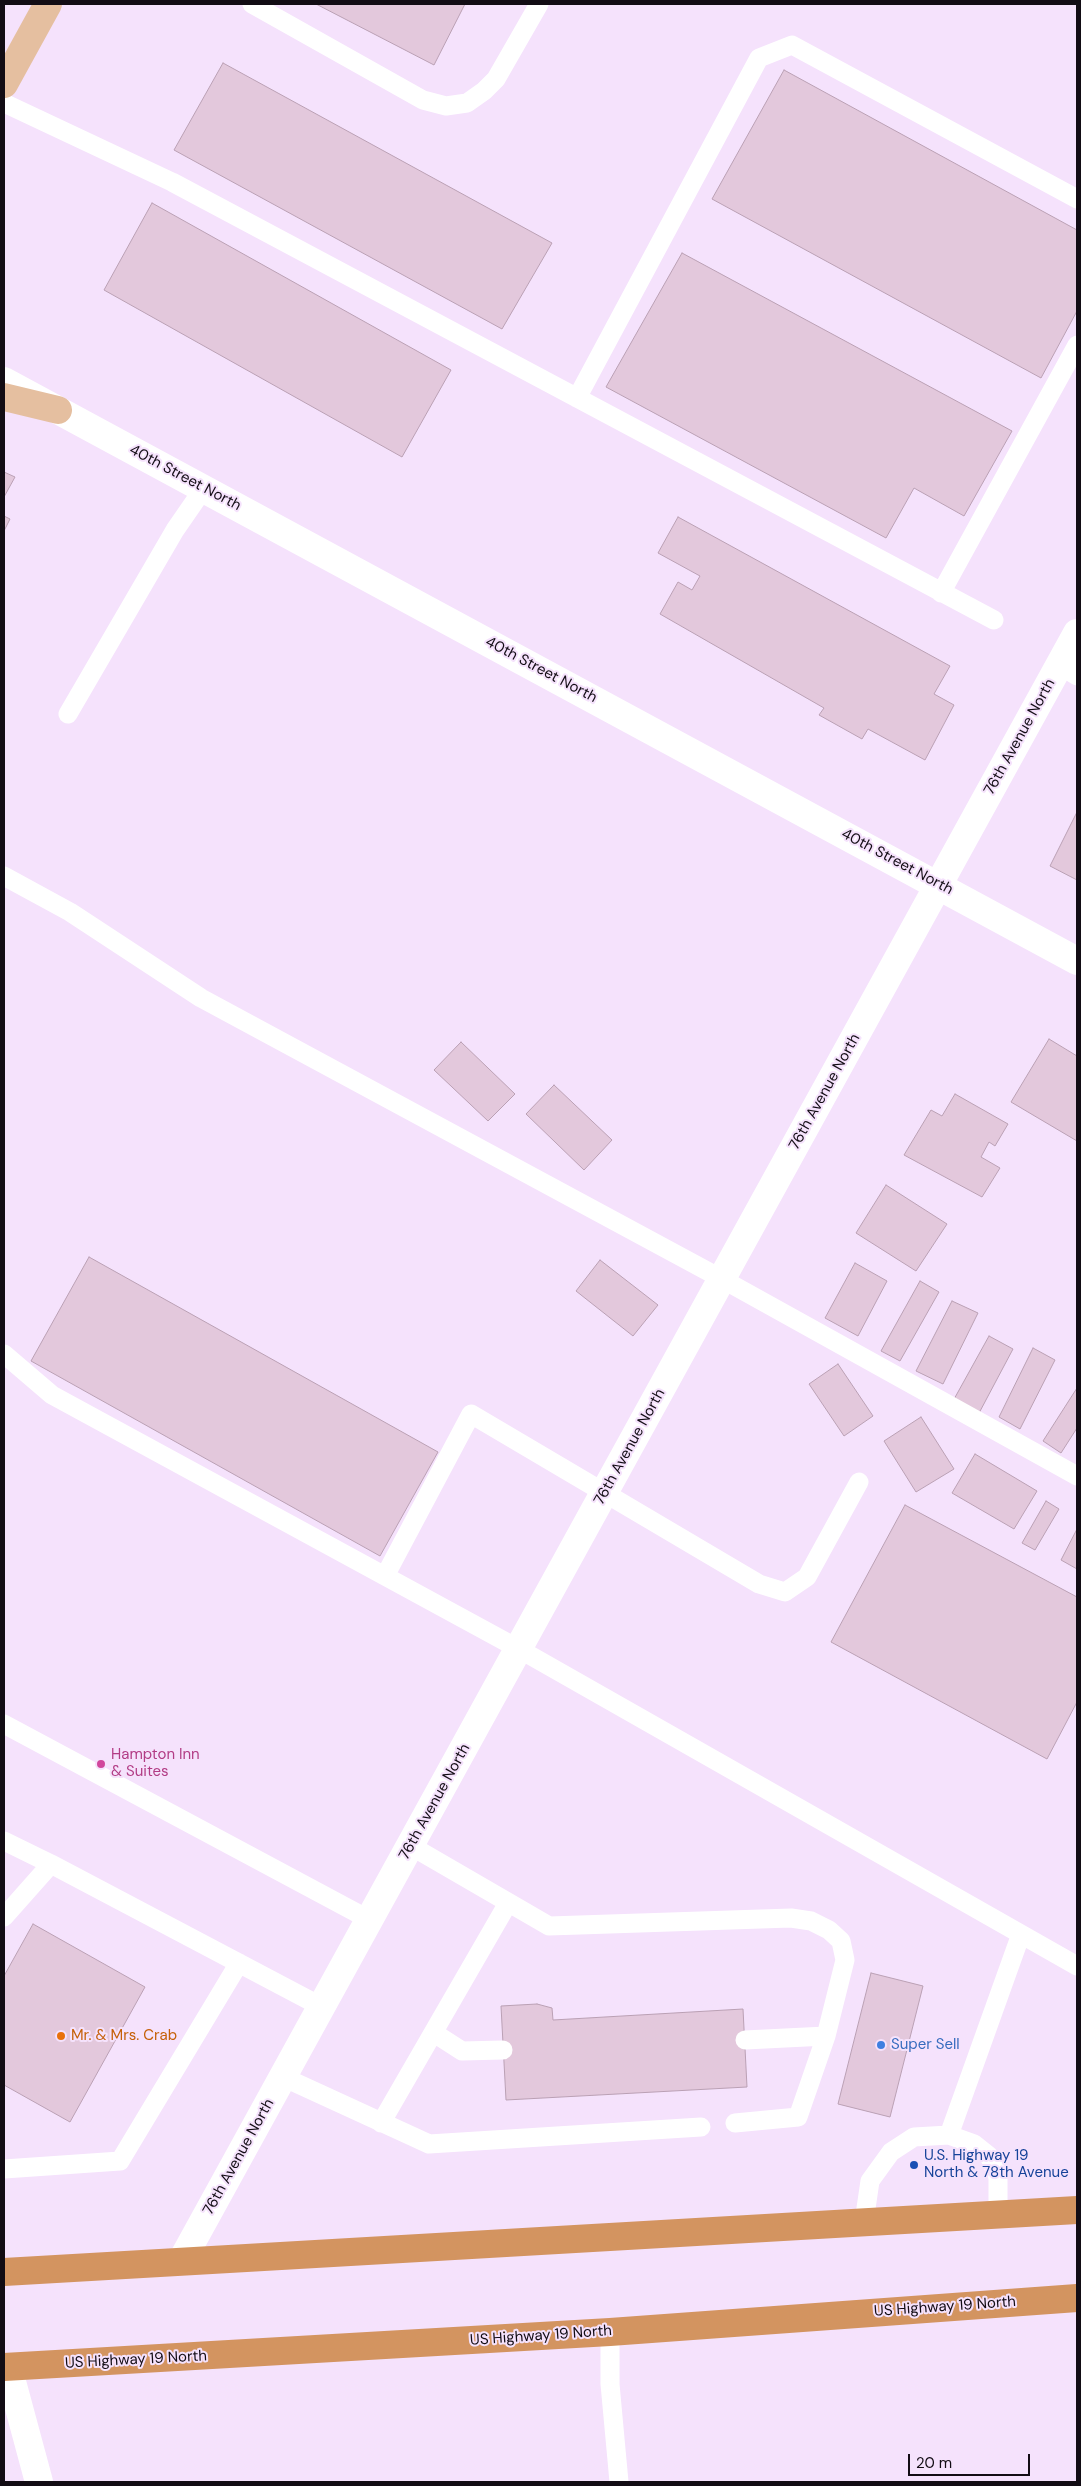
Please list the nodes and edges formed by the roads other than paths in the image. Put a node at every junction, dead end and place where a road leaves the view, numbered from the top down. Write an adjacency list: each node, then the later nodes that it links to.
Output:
1 (48, 4): 4 (main road)
2 (252, 4): 3 (lane)
3 (540, 4)
4 (4, 84)
5 (4, 103): 10 (lane)
6 (1077, 199): 10 (lane)
7 (1077, 345): 13 (lane)
8 (4, 381): 11 (street, 40th Street North)
9 (4, 397): 11 (main road)
10 (576, 398): 13 (lane)
11 (58, 410): 12 (street, 40th Street North)
12 (204, 488): 17 (lane); 19 (street, 40th Street North)
13 (941, 593): 14 (lane)
14 (994, 620)
15 (1077, 633): 16 (street, 76th Avenue North)
16 (1068, 671): 19 (street, 76th Avenue North)
17 (68, 714)
18 (4, 876): 21 (lane)
19 (939, 885): 20 (street, 40th Street North); 21 (street, 76th Avenue North)
20 (1077, 961)
21 (722, 1279): 23 (lane); 25 (street, 76th Avenue North)
22 (4, 1354): 26 (lane)
23 (1077, 1476)
24 (859, 1482): 25 (lane)
25 (605, 1493): 26 (lane); 27 (street, 76th Avenue North)
26 (385, 1576): 27 (lane)
27 (519, 1649): 30 (street, 76th Avenue North); 35 (lane)
28 (4, 1724): 34 (lane)
29 (4, 1841): 31 (lane)
30 (410, 1846): 32 (lane); 34 (street, 76th Avenue North)
31 (51, 1864): 33 (lane); 36 (lane)
32 (508, 1903): 39 (lane); 40 (lane)
33 (4, 1917)
34 (370, 1920): 38 (street, 76th Avenue North)
35 (1021, 1934): 37 (lane); 47 (lane)
36 (239, 1963): 38 (lane); 48 (lane)
37 (1077, 1966)
38 (322, 2007): 43 (street, 76th Avenue North)
39 (434, 2033): 42 (lane); 44 (lane)
40 (826, 2036): 41 (lane); 45 (lane)
41 (745, 2040)
42 (503, 2050)
43 (284, 2077): 44 (lane); 52 (street, 76th Avenue North)
44 (381, 2123): 46 (lane)
45 (735, 2123)
46 (701, 2126)
47 (949, 2135): 50 (lane); 51 (lane)
48 (4, 2169)
49 (1077, 2210): 50 (highway)
50 (998, 2214): 51 (highway)
51 (864, 2222): 52 (highway)
52 (182, 2260): 53 (highway)
53 (4, 2272)
54 (1077, 2279): 56 (highway)
55 (1077, 2298): 56 (highway, US Highway 19 North)
56 (1035, 2300): 57 (highway, US Highway 19 North)
57 (610, 2332): 58 (highway, US Highway 19 North); 60 (lane)
58 (6, 2367): 59 (street)
59 (39, 2482)
60 (619, 2482)

